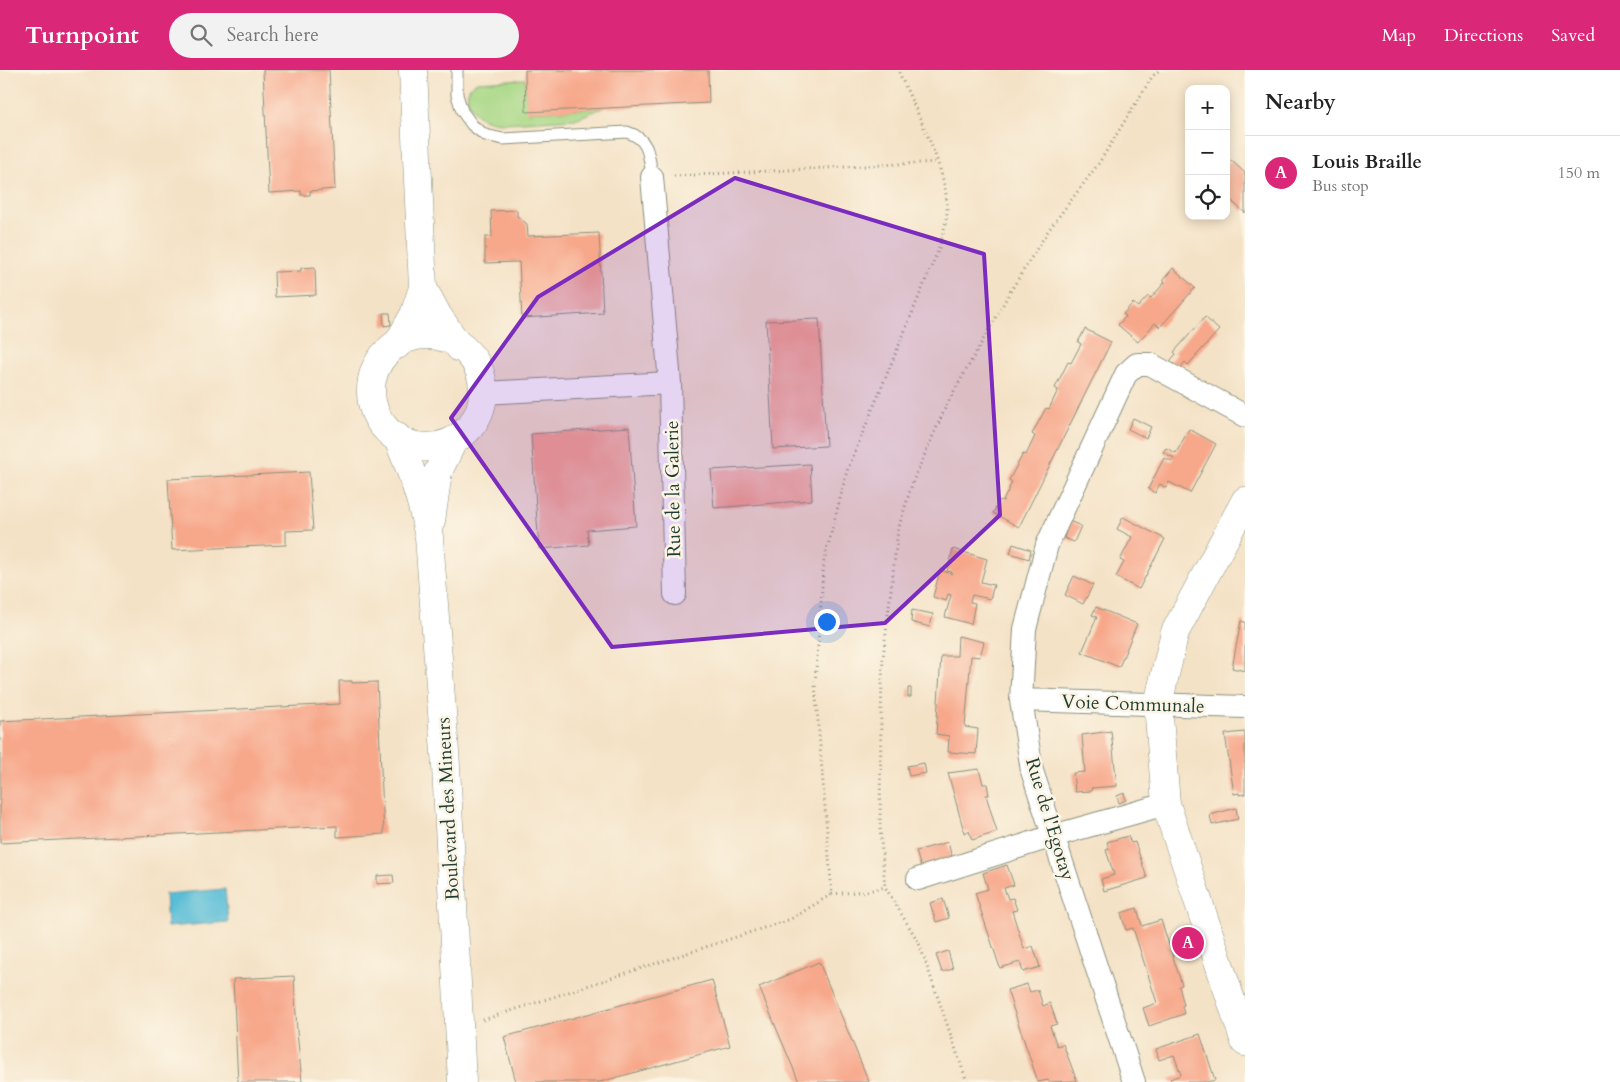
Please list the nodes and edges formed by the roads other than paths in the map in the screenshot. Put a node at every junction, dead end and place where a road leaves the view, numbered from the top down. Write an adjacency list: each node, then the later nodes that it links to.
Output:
1 (413, 70): 4 (street)
2 (457, 70): 3 (lane)
3 (652, 177): 7 (street, Rue de la Galerie)
4 (423, 288): 5 (street); 6 (street)
5 (397, 345): 6 (street); 10 (street)
6 (460, 348): 8 (street)
7 (670, 383): 8 (street); 14 (street, Rue de la Galerie)
8 (483, 393): 11 (street)
9 (1245, 416): 15 (street, Rue de l'Egotay)
10 (397, 437): 11 (street); 13 (street, Boulevard des Mineurs)
11 (453, 441): 13 (street, Boulevard des Mineurs)
12 (1245, 501): 16 (street)
13 (428, 537): 22 (street, Boulevard des Mineurs)
14 (675, 594)
15 (1021, 700): 16 (street, Voie Communale); 19 (street, Rue de l'Egotay)
16 (1158, 704): 17 (street, Voie Communale); 18 (street)
17 (1245, 707)
18 (1166, 804): 19 (street); 21 (street)
19 (1053, 836): 20 (street); 23 (street, Rue de l'Egotay)
20 (918, 879)
21 (1245, 1042)
22 (462, 1082)
23 (1134, 1082)

